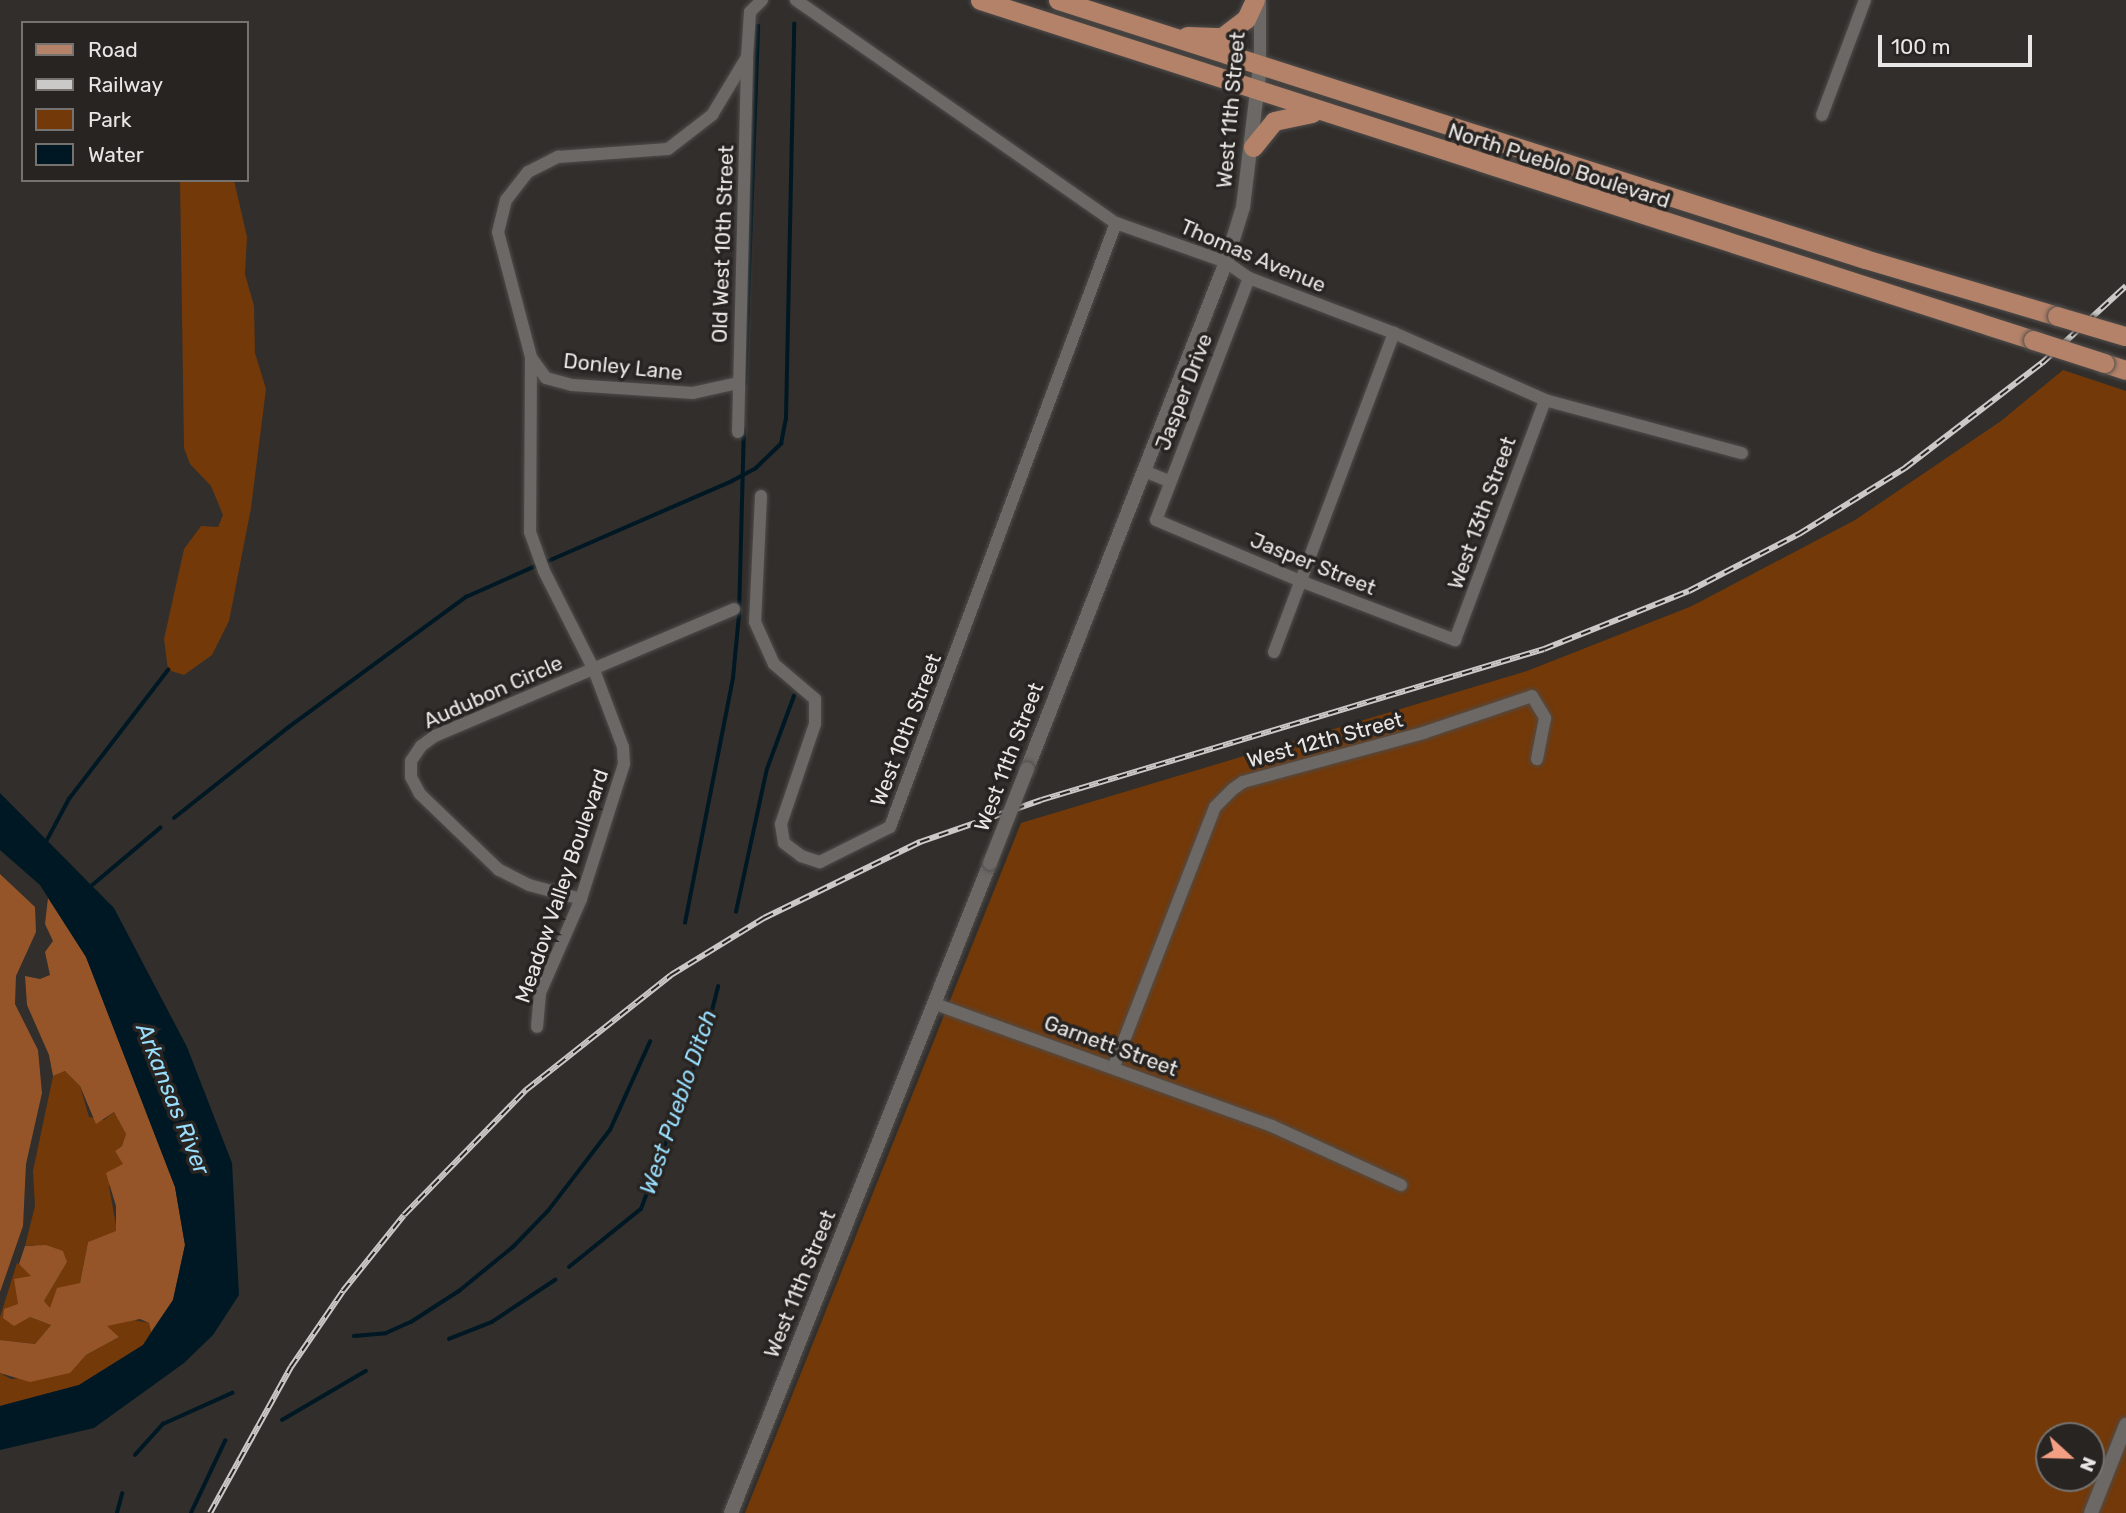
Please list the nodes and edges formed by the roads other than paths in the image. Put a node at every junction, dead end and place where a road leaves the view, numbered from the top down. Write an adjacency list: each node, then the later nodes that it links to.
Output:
1 (762, 0): 8 (street)
2 (796, 0): 14 (street, Thomas Avenue)
3 (980, 0): 10 (main road, North Pueblo Boulevard)
4 (1058, 0): 7 (main road, North Pueblo Boulevard)
5 (1257, 0): 7 (main road); 9 (street, West 11th Street)
6 (1865, 0): 12 (street)
7 (1167, 35): 9 (main road, North Pueblo Boulevard)
8 (747, 57): 19 (street, Meadow Valley Boulevard); 22 (street, Old West 10th Street)
9 (1260, 66): 10 (street, West 11th Street); 18 (main road, North Pueblo Boulevard, bridge)
10 (1257, 93): 11 (main road, North Pueblo Boulevard); 13 (street, West 11th Street)
11 (1317, 112): 13 (main road); 20 (main road, North Pueblo Boulevard, bridge)
12 (1822, 115)
13 (1253, 147): 15 (street, West 11th Street)
14 (1116, 223): 15 (street, Thomas Avenue); 28 (street, West 10th Street)
15 (1226, 262): 16 (street, Thomas Avenue); 26 (street, West 11th Street)
16 (1249, 278): 17 (street, Thomas Avenue); 27 (street, Jasper Drive)
17 (1394, 333): 23 (street, Thomas Avenue); 30 (street)
18 (2126, 337)
19 (531, 357): 21 (street, Meadow Valley Boulevard); 34 (street, Meadow Valley Boulevard)
20 (2126, 370)
21 (546, 378): 22 (street, Donley Lane)
22 (738, 383): 24 (street, Old West 10th Street)
23 (1545, 400): 25 (street, Thomas Avenue); 32 (street, West 13th Street)
24 (738, 432)
25 (1742, 453)
26 (1144, 471): 27 (street); 37 (street, West 11th Street, bridge)
27 (1169, 481): 29 (street, Jasper Drive)
28 (761, 496)
29 (1156, 520): 30 (street, Jasper Street)
30 (1303, 582): 32 (street, Jasper Street); 33 (street)
31 (734, 609): 34 (street, Audubon Circle)
32 (1455, 640)
33 (1274, 652)
34 (594, 670): 36 (street, Meadow Valley Boulevard); 36 (street, Audubon Circle)
35 (1537, 759): 39 (street, West 12th Street)
36 (581, 899): 38 (street, Meadow Valley Boulevard)
37 (935, 1003): 39 (street, Garnett Street); 42 (street, West 11th Street)
38 (537, 1027)
39 (1114, 1066): 40 (street, Garnett Street)
40 (1401, 1185)
41 (2126, 1425): 43 (street)
42 (731, 1513)
43 (2091, 1513)

